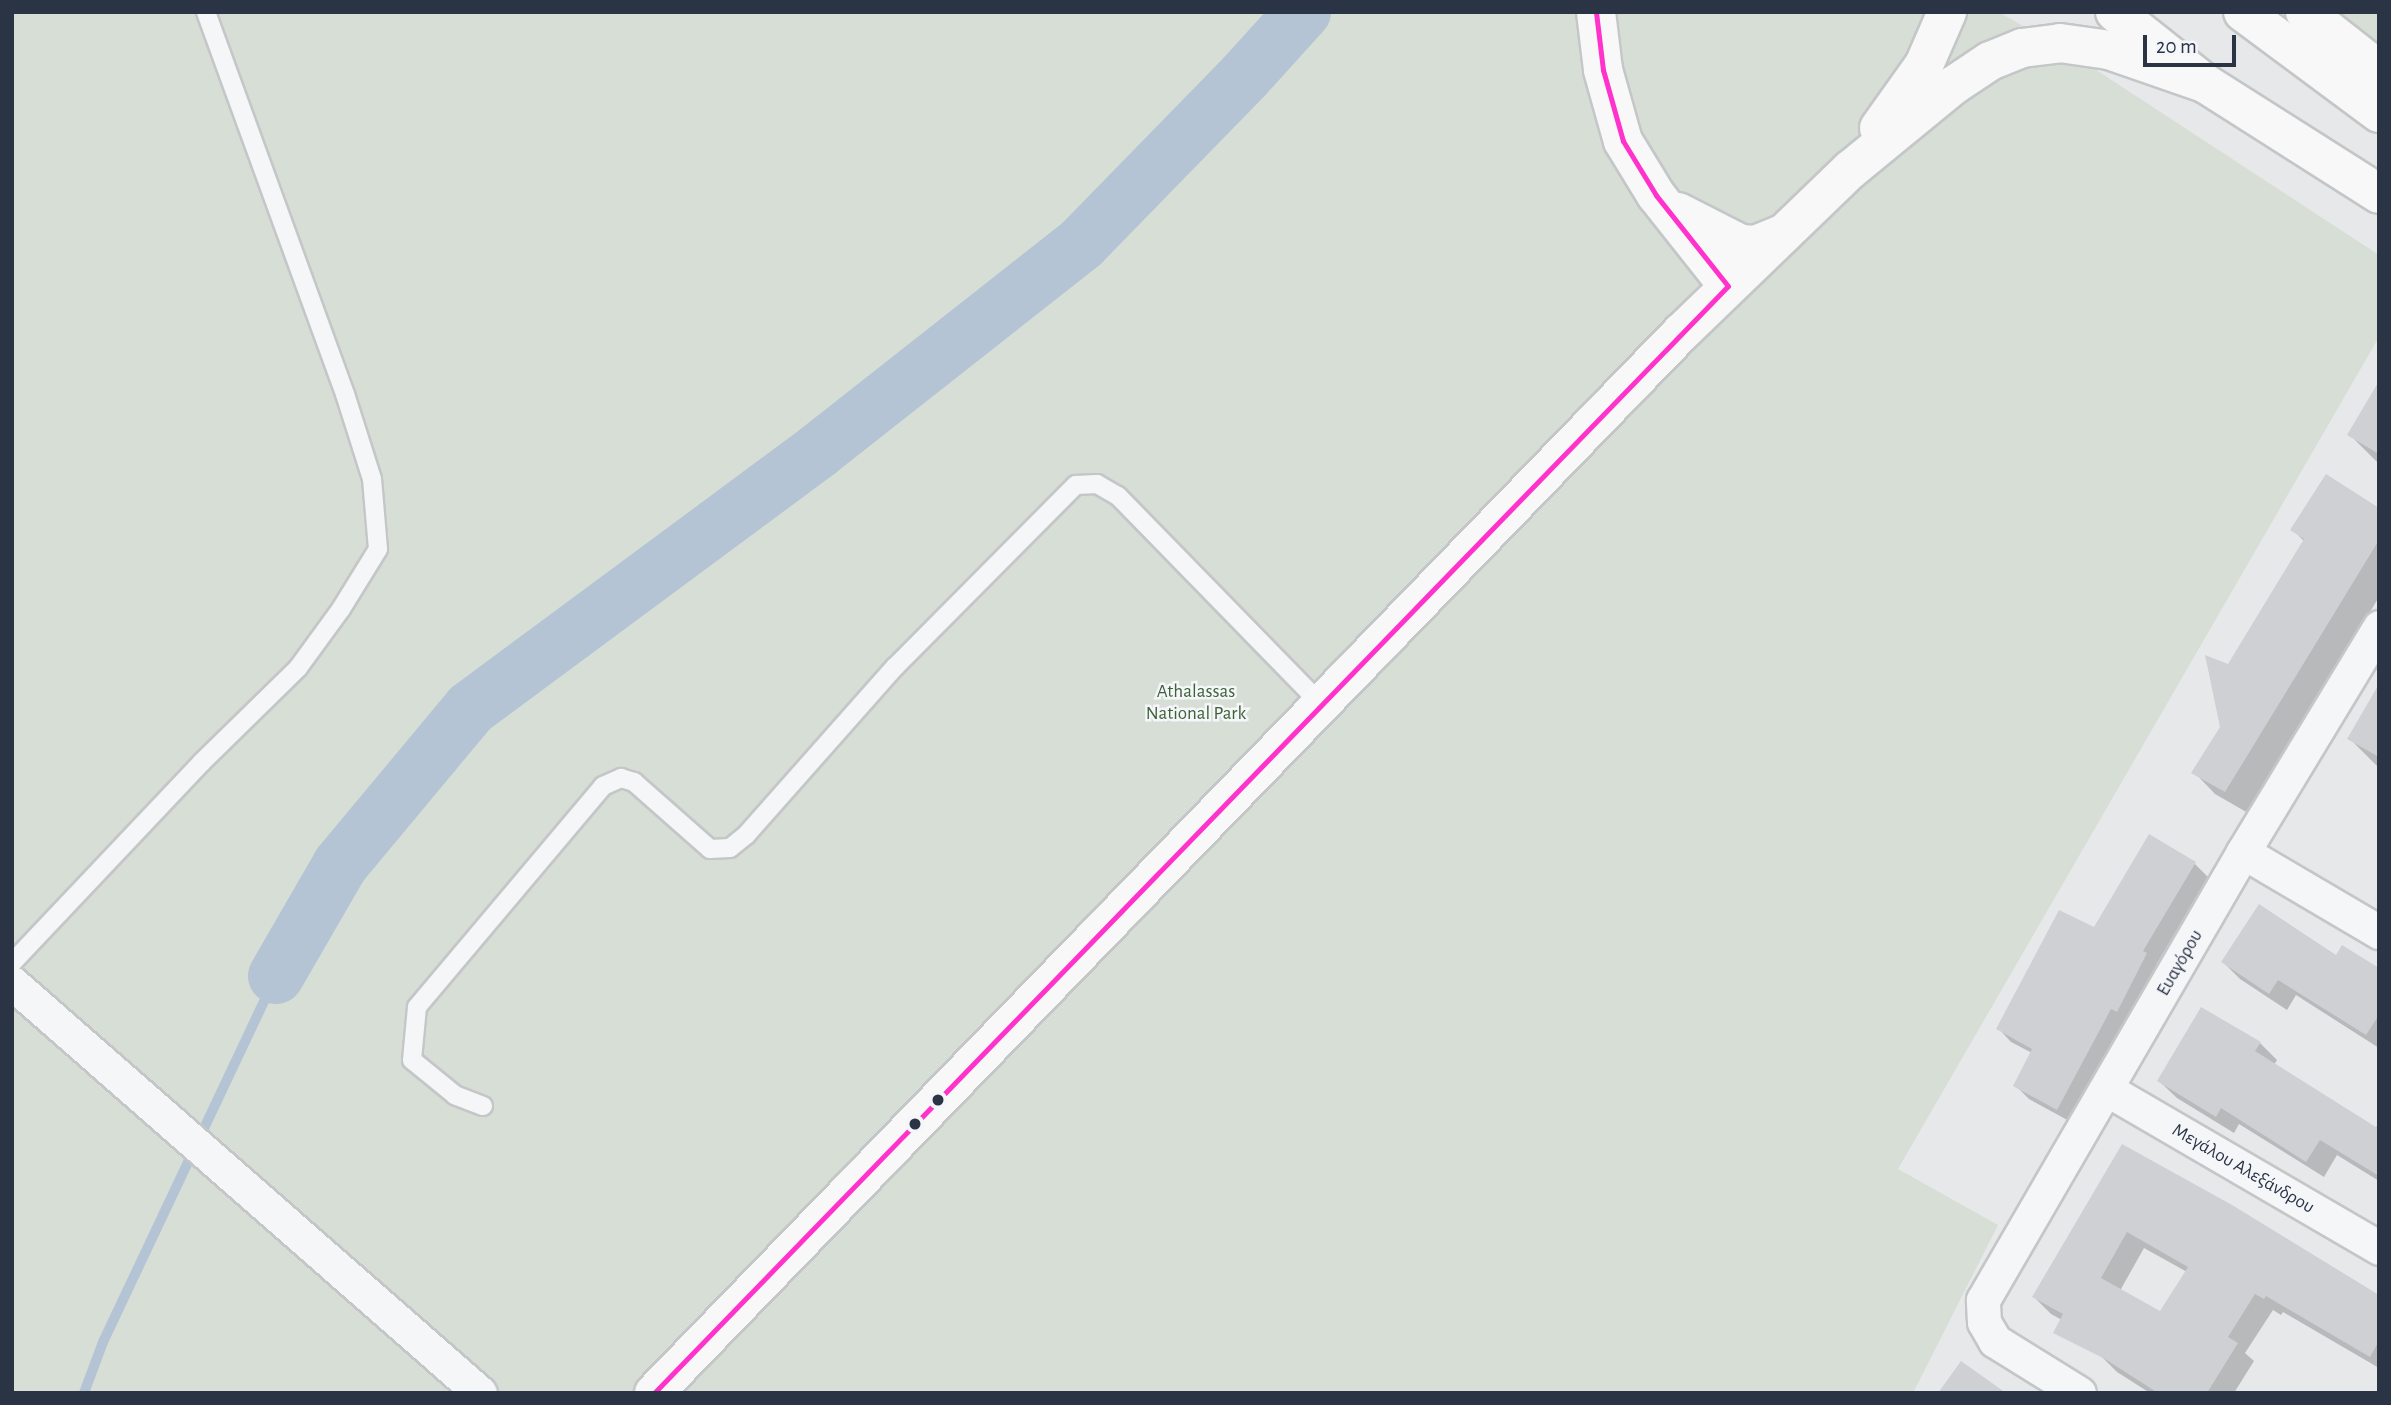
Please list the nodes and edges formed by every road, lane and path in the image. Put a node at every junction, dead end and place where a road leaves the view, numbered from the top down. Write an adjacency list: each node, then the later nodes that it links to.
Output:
1 (205, 12): 19 (lane)
2 (1597, 12): 12 (main road)
3 (1947, 12): 10 (main road)
4 (2115, 12): 8 (main road)
5 (2243, 12): 9 (main road)
6 (2305, 12): 7 (main road)
7 (2379, 70)
8 (2206, 84): 10 (main road); 11 (main road)
9 (2379, 113)
10 (1850, 170): 13 (main road)
11 (2379, 194)
12 (1665, 205): 13 (main road); 14 (main road)
13 (1784, 233): 14 (main road)
14 (1728, 286): 16 (main road)
15 (2379, 627): 17 (street, Ευαγόρου)
16 (1322, 705): 22 (lane); 25 (main road)
17 (2243, 852): 18 (street); 21 (street, Ευαγόρου)
18 (2379, 932)
19 (12, 963)
20 (12, 983): 24 (street)
21 (2108, 1090): 23 (street, Μεγάλου Αλεξάνδρου); 26 (street, Ευαγόρου)
22 (483, 1106)
23 (2379, 1248)
24 (480, 1393)
25 (654, 1393)
26 (2079, 1393)

